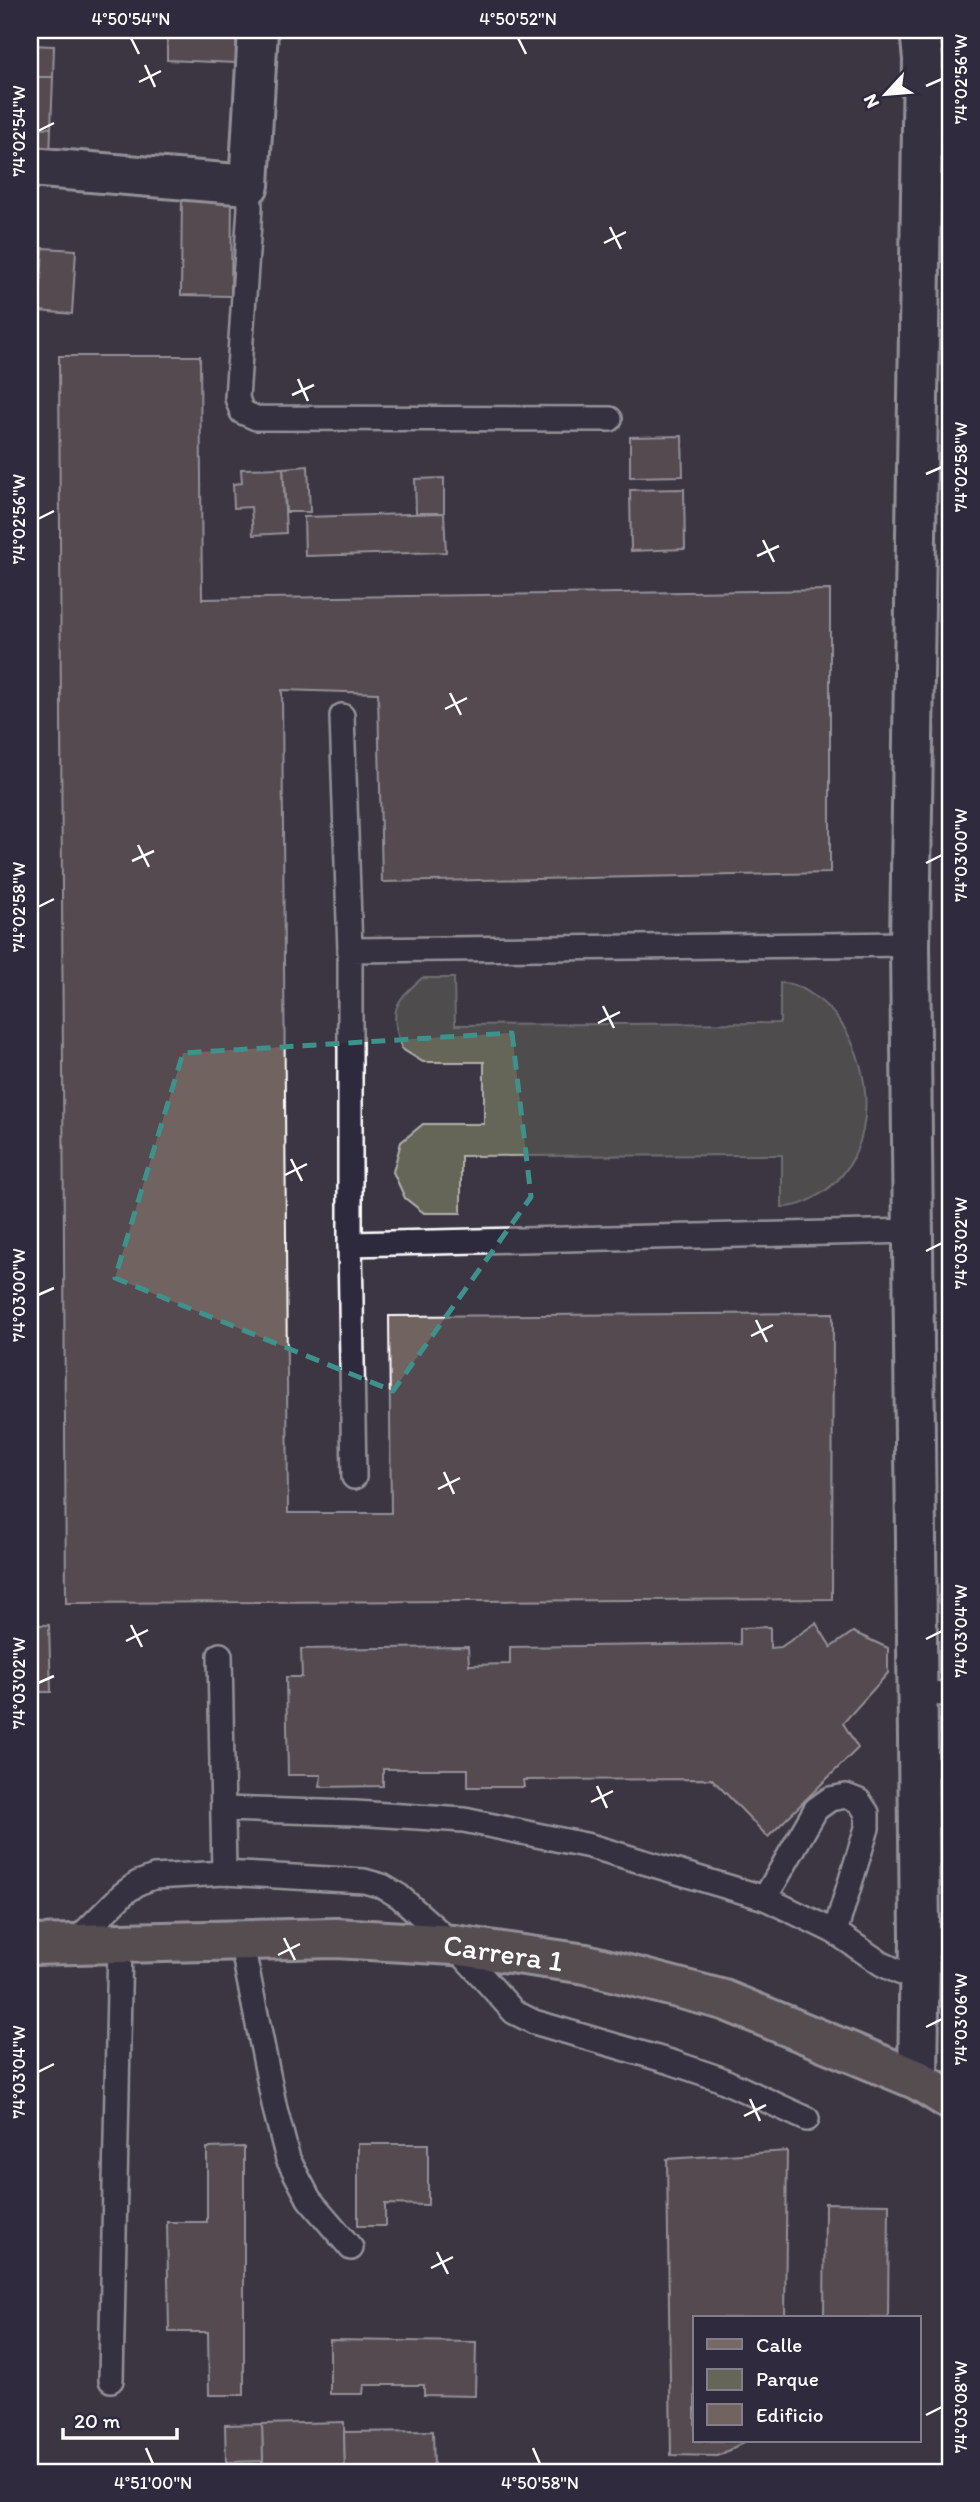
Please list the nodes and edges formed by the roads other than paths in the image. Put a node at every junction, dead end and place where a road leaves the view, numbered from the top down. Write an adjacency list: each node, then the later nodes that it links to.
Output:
1 (258, 30): 4 (street)
2 (931, 50): 7 (street)
3 (30, 167): 4 (street)
4 (248, 185): 5 (lane)
5 (610, 419)
6 (342, 716): 8 (lane)
7 (911, 944): 8 (lane); 9 (street)
8 (350, 950): 10 (lane)
9 (913, 1231): 10 (lane); 13 (street)
10 (350, 1244): 11 (lane)
11 (354, 1477)
12 (220, 1656): 14 (lane)
13 (934, 1693): 19 (street)
14 (223, 1809): 15 (lane); 16 (lane)
15 (224, 1873): 20 (lane); 23 (lane)
16 (765, 1898): 17 (lane); 17 (lane)
17 (835, 1932): 24 (lane)
18 (241, 1940): 21 (main road, Carrera 1); 23 (main road, Carrera 1); 27 (lane)
19 (935, 1940): 24 (street)
20 (74, 1944): 21 (main road, Carrera 1); 22 (main road, Carrera 1)
21 (121, 1944): 28 (lane)
22 (30, 1945)
23 (454, 1945): 25 (main road, Carrera 1); 26 (lane)
24 (919, 1981): 25 (street)
25 (940, 2092)
26 (807, 2119)
27 (351, 2248)
28 (111, 2380)

